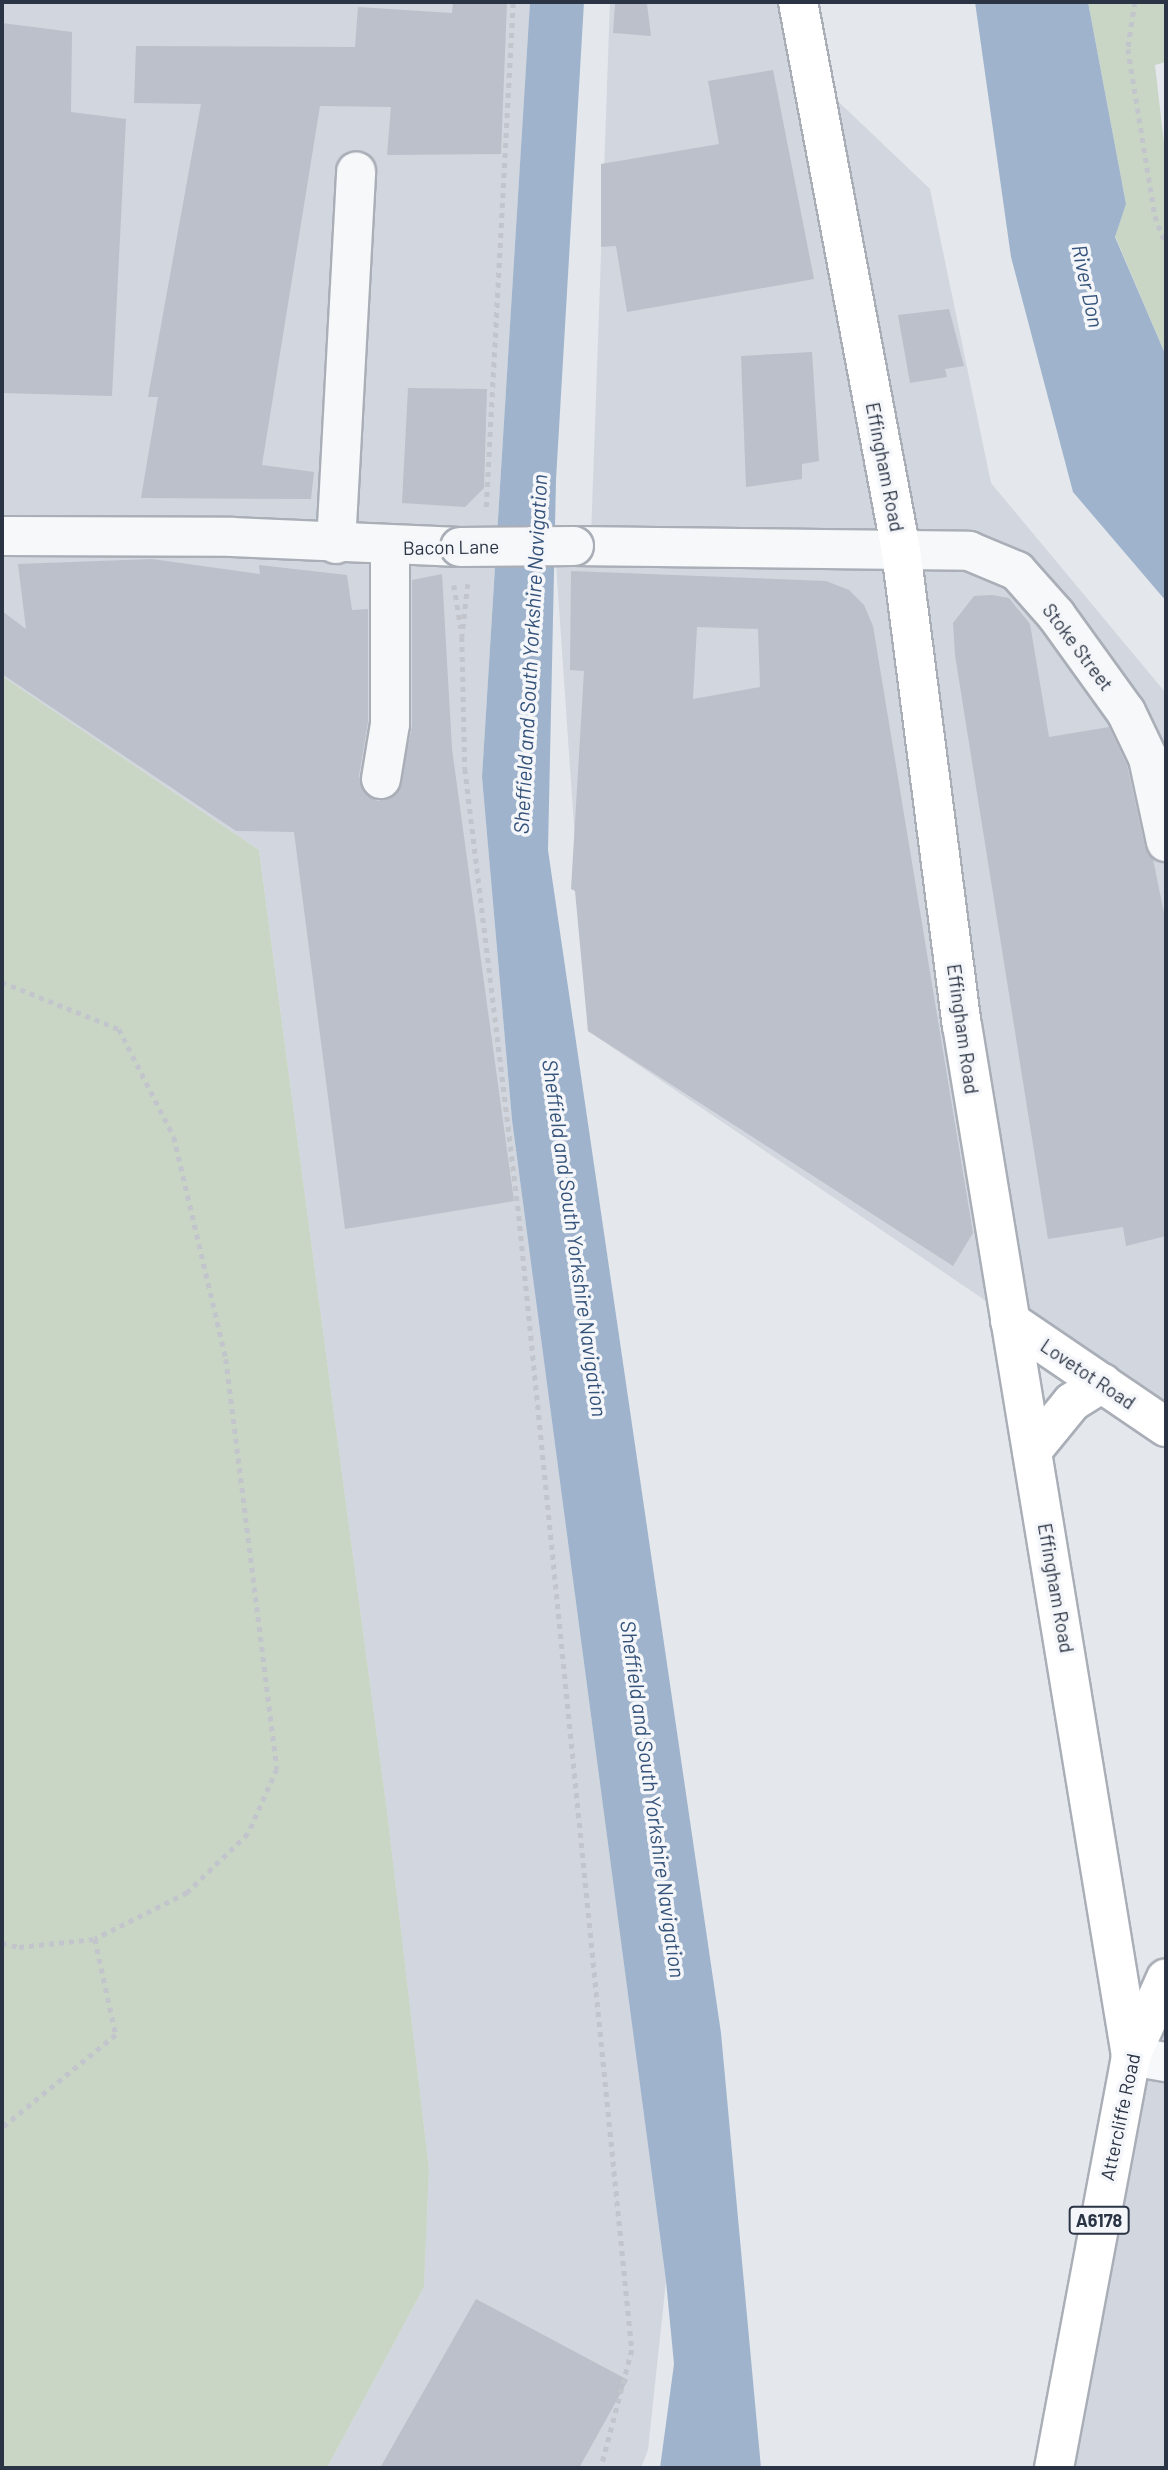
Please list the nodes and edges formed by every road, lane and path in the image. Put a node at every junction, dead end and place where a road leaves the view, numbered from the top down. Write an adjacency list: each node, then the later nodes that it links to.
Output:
1 (513, 2): 8 (path)
2 (798, 2): 10 (main road, Effingham Road)
3 (1135, 2): 5 (path)
4 (356, 172): 7 (street)
5 (1166, 244)
6 (2, 536): 7 (street, Bacon Lane)
7 (337, 544): 9 (street, Bacon Lane)
8 (465, 546): 9 (street, Bacon Lane); 10 (street, Bacon Lane, bridge); 11 (path); 11 (path)
9 (390, 548): 12 (street)
10 (901, 551): 13 (street, Stoke Street); 15 (main road, Effingham Road)
11 (462, 637): 24 (path)
12 (381, 779)
13 (1166, 842)
14 (2, 982): 19 (path)
15 (1010, 1321): 16 (main road, Lovetot Road); 18 (main road, Effingham Road)
16 (1101, 1383): 17 (main road, Lovetot Road); 18 (main road)
17 (1166, 1427)
18 (1032, 1451): 22 (main road, Effingham Road)
19 (95, 1939): 20 (path); 23 (path)
20 (2, 1943)
21 (1166, 1978): 22 (main road, Attercliffe Road / A6178)
22 (1149, 2059): 25 (main road, Attercliffe Road / A6178)
23 (2, 2128)
24 (601, 2468)
25 (1054, 2468)

